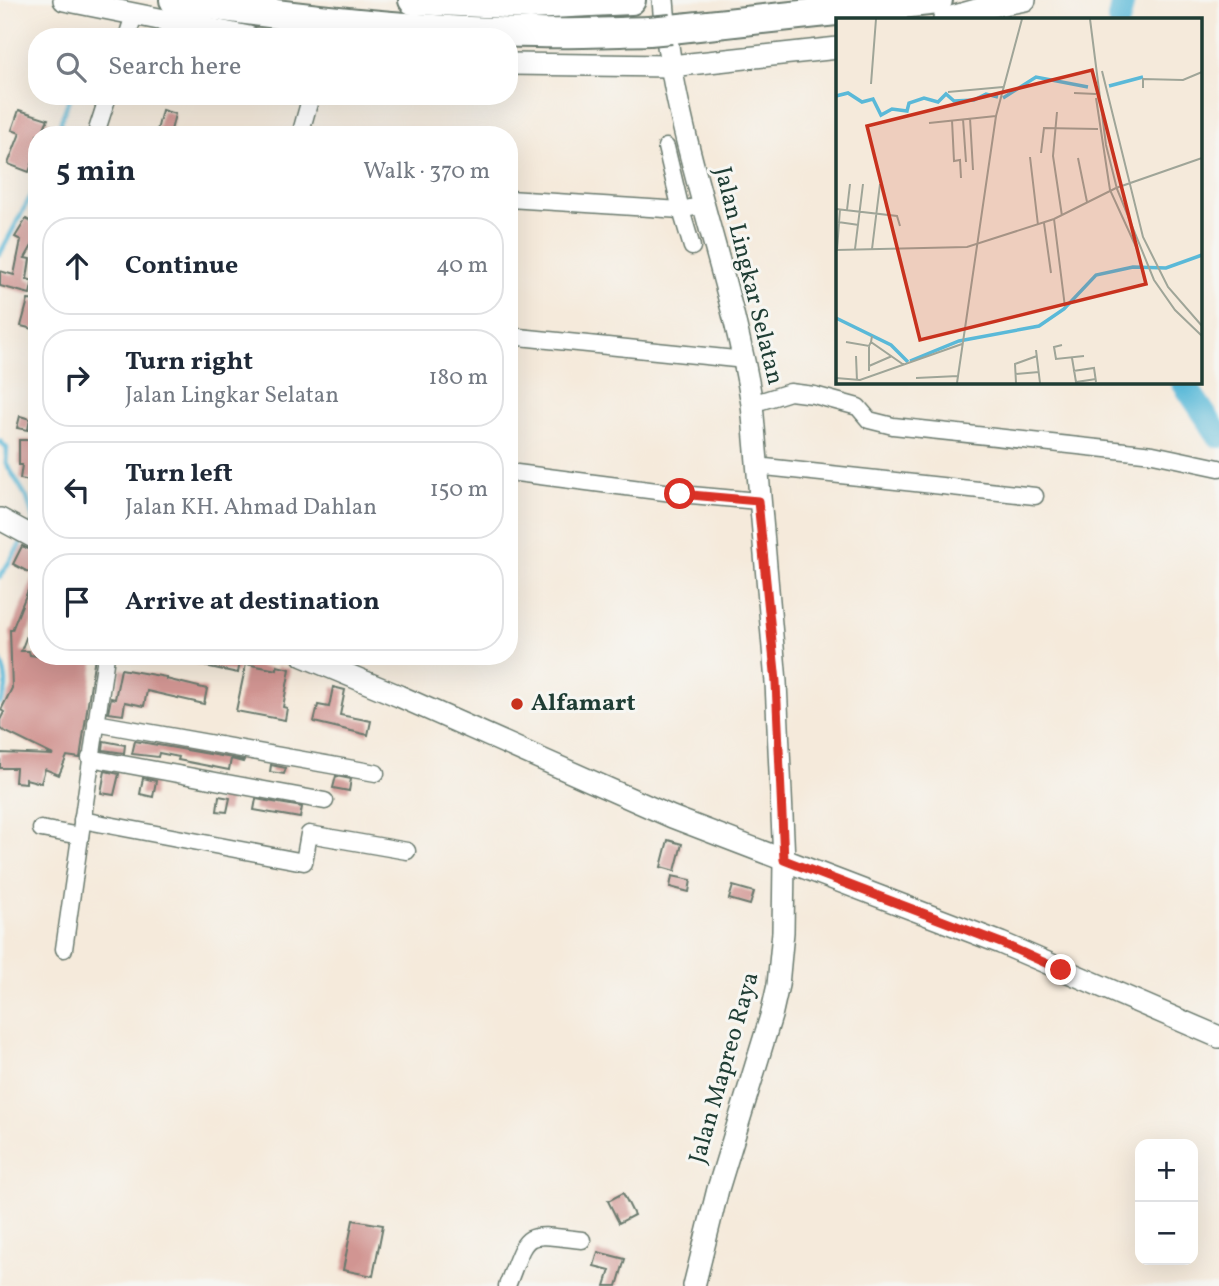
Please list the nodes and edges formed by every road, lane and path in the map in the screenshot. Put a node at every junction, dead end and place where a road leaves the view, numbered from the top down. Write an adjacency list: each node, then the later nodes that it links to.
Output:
1 (64, 0): 8 (street)
2 (174, 0): 12 (highway)
3 (413, 0): 4 (highway)
4 (631, 0)
5 (663, 0): 16 (street, Jalan Lingkar Selatan)
6 (938, 0): 13 (highway)
7 (1025, 0): 9 (street)
8 (134, 15): 10 (street); 11 (street)
9 (948, 18)
10 (130, 28)
11 (202, 28)
12 (409, 28)
13 (518, 32)
14 (836, 48): 16 (street)
15 (518, 64): 16 (street)
16 (671, 66): 23 (street, Jalan Lingkar Selatan)
17 (105, 105): 19 (street)
18 (308, 105): 20 (street)
19 (98, 126)
20 (303, 126)
21 (666, 147): 24 (street)
22 (518, 200): 24 (street)
23 (704, 205): 24 (street); 27 (street, Jalan Lingkar Selatan)
24 (681, 210): 25 (street)
25 (692, 247)
26 (518, 337): 27 (street)
27 (744, 360): 28 (street, Jalan Lingkar Selatan)
28 (752, 404): 29 (street, Jalan Lingkar Selatan); 30 (street)
29 (756, 466): 32 (street); 33 (street, Jalan Lingkar Selatan)
30 (1219, 468)
31 (518, 472): 33 (street)
32 (1035, 496)
33 (758, 501): 43 (street, Jalan Lingkar Selatan)
34 (105, 665): 36 (street)
35 (325, 665): 43 (street)
36 (96, 723): 37 (street); 38 (street)
37 (90, 758): 39 (street); 40 (street)
38 (376, 773)
39 (325, 801)
40 (81, 828): 41 (street); 42 (street); 44 (street)
41 (41, 829)
42 (407, 851)
43 (788, 862): 45 (street); 48 (street, Jalan Mapreo Raya)
44 (64, 949)
45 (1219, 1037)
46 (582, 1240): 47 (street)
47 (507, 1286)
48 (694, 1286)

